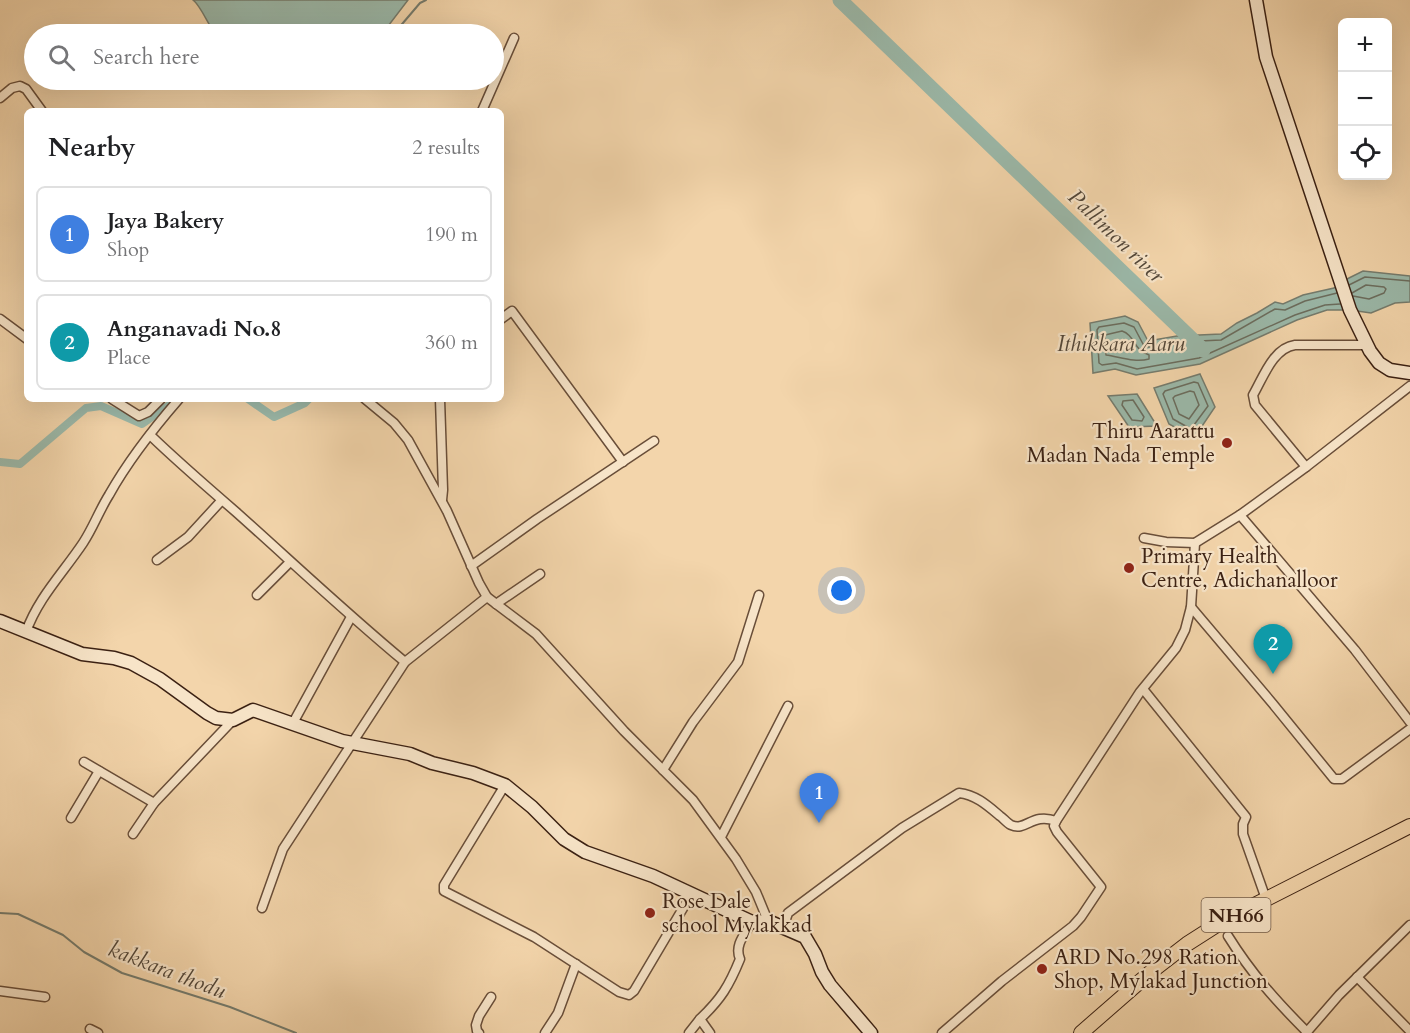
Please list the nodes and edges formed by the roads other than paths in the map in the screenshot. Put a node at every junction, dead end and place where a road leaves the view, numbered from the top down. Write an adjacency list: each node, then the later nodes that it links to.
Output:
1 (1256, 0): 13 (main road)
2 (514, 38): 3 (street)
3 (504, 61)
4 (24, 89): 7 (street)
5 (26, 90): 8 (street)
6 (491, 90): 9 (street)
7 (0, 98)
8 (40, 108)
9 (483, 108)
10 (504, 317): 23 (street)
11 (0, 319): 12 (street)
12 (24, 337)
13 (1367, 345): 14 (main road); 24 (street)
14 (1410, 373)
15 (1410, 386): 24 (street)
16 (116, 402): 17 (street)
17 (158, 402)
18 (177, 402): 21 (street)
19 (369, 402): 26 (street)
20 (440, 402): 26 (street)
21 (150, 435): 25 (street); 41 (street)
22 (654, 441): 23 (street)
23 (623, 462): 32 (street)
24 (1306, 467): 27 (street)
25 (221, 501): 30 (street); 31 (street)
26 (442, 501): 32 (street)
27 (1240, 515): 29 (street); 46 (street)
28 (1144, 538): 29 (street)
29 (1195, 543): 38 (street)
30 (157, 560)
31 (290, 562): 34 (street); 39 (street)
32 (471, 566): 36 (street)
33 (540, 574): 37 (street)
34 (257, 595)
35 (759, 595): 51 (street)
36 (487, 597): 37 (street); 42 (street)
37 (496, 604): 51 (street)
38 (1191, 607): 43 (street); 48 (street)
39 (351, 617): 42 (street); 47 (street)
40 (0, 621): 41 (main road)
41 (26, 632): 45 (main road)
42 (405, 662): 49 (street)
43 (1143, 689): 56 (street); 61 (street)
44 (788, 706): 59 (street)
45 (233, 720): 47 (main road); 54 (street)
46 (1410, 722)
47 (293, 723): 49 (main road)
48 (1410, 729)
49 (353, 742): 53 (main road); 62 (street)
50 (84, 762): 52 (street)
51 (663, 770): 59 (street)
52 (99, 771): 54 (street); 55 (street)
53 (505, 786): 60 (main road); 68 (street)
54 (154, 803): 58 (street)
55 (71, 818)
56 (1056, 821): 66 (street); 80 (street)
57 (1410, 826): 61 (highway, NH66)
58 (133, 834)
59 (721, 837): 63 (street)
60 (692, 893): 64 (main road); 68 (street)
61 (1266, 899): 81 (highway, NH66)
62 (262, 908)
63 (768, 921): 64 (main road); 66 (main road)
64 (752, 922): 73 (street)
65 (1410, 926): 69 (street)
66 (783, 928): 79 (main road)
67 (1228, 936): 82 (street)
68 (576, 964): 76 (street)
69 (1357, 977): 74 (street); 82 (street)
70 (0, 991): 72 (street)
71 (491, 997): 75 (street)
72 (45, 998)
73 (700, 1018): 77 (street); 78 (street)
74 (1410, 1032)
75 (479, 1033)
76 (545, 1033)
77 (689, 1033)
78 (710, 1033)
79 (871, 1033)
80 (942, 1033)
81 (1081, 1033)
82 (1306, 1033)

